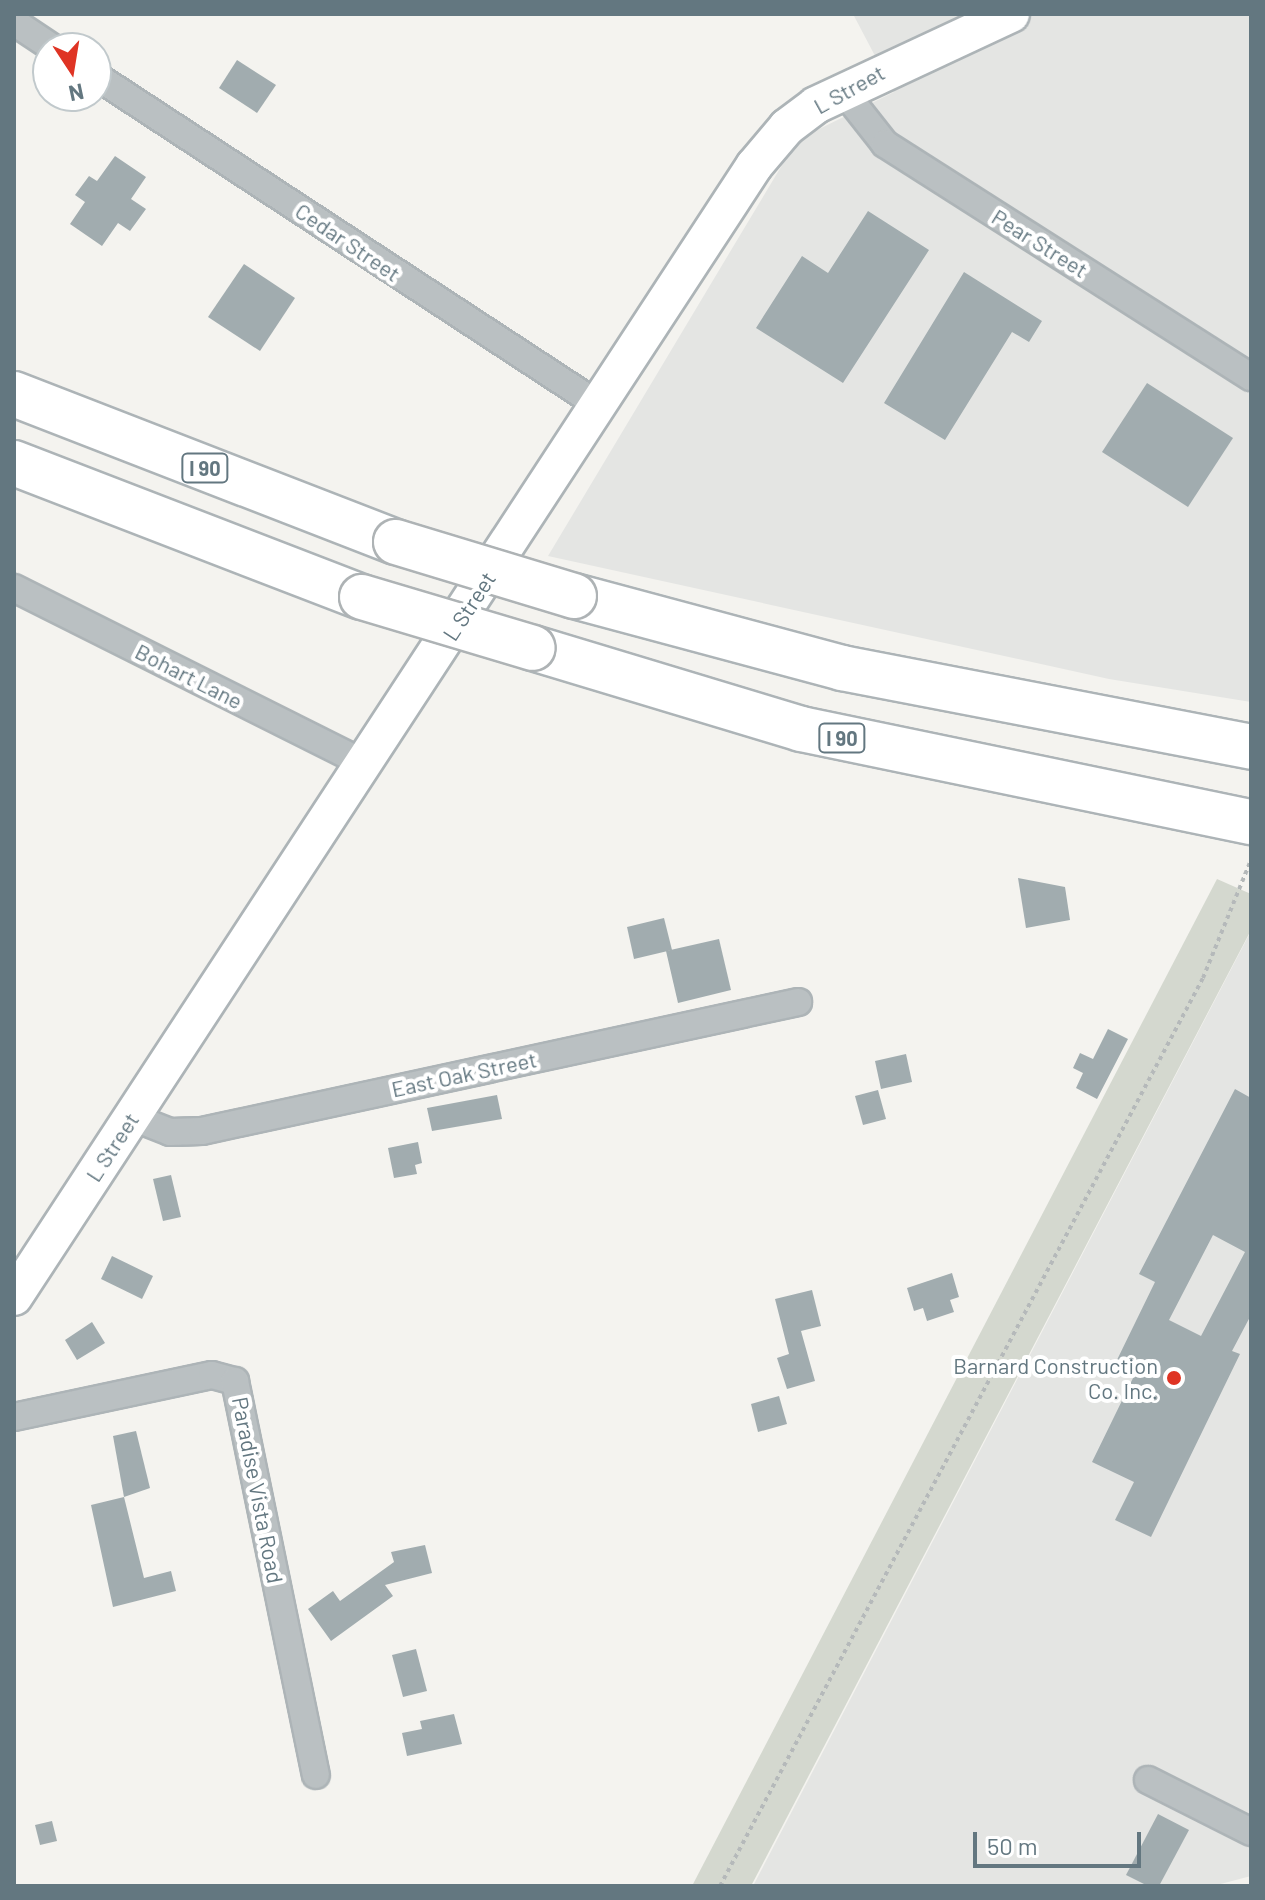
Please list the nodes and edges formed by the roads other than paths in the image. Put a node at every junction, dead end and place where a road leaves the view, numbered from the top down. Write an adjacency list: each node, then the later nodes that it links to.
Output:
1 (1011, 14): 5 (street, L Street)
2 (14, 22): 3 (street)
3 (32, 34)
4 (112, 86): 8 (street, Cedar Street)
5 (844, 92): 6 (street, Pear Street); 8 (street, L Street)
6 (1251, 377)
7 (14, 394): 11 (highway, I 90, bridge)
8 (600, 406): 12 (street, L Street)
9 (14, 463): 13 (highway, I 90, bridge)
10 (14, 588): 12 (street, Bohart Lane)
11 (1251, 747)
12 (365, 764): 15 (street, L Street)
13 (1251, 822)
14 (798, 1002): 15 (street, East Oak Street)
15 (132, 1117): 16 (street, L Street)
16 (14, 1297)
17 (14, 1417): 18 (street, Paradise Vista Road)
18 (316, 1775)
19 (1148, 1780): 20 (street)
20 (1251, 1832)

